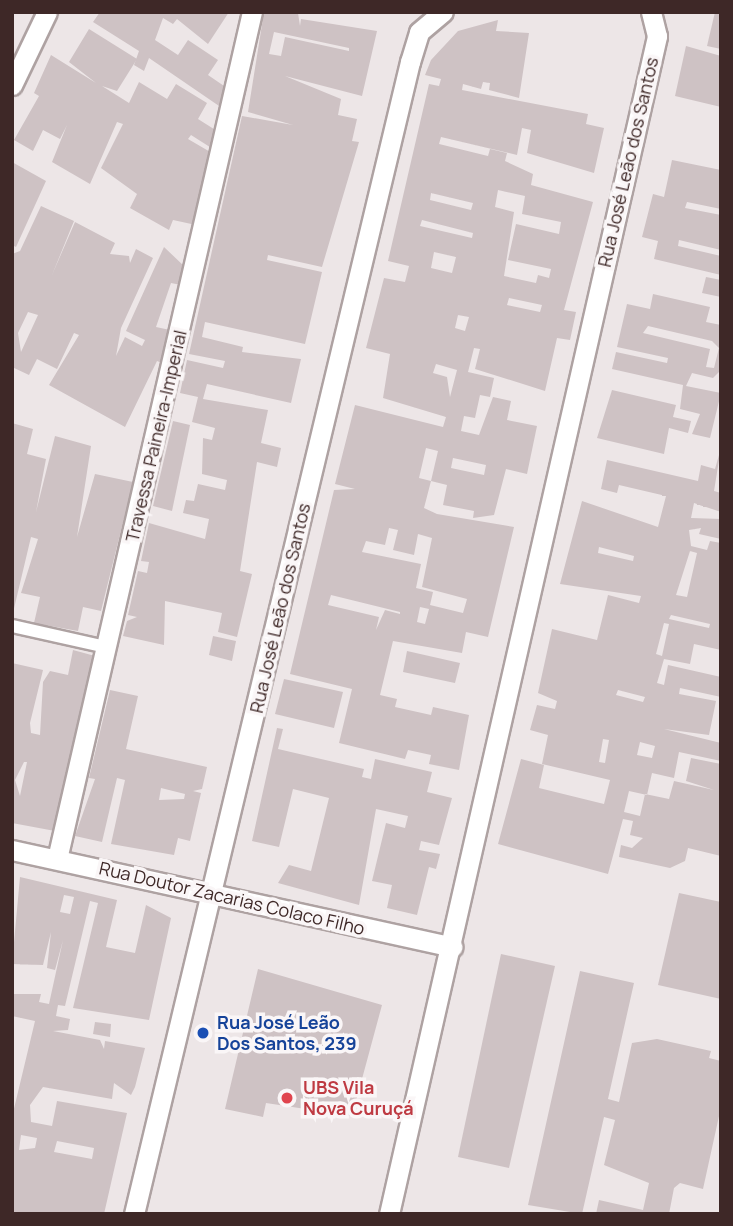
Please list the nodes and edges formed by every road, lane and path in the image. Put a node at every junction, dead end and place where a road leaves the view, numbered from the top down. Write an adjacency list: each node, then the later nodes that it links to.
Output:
1 (47, 12): 5 (street)
2 (252, 12): 7 (street, Travessa Paineira-Imperial)
3 (443, 12): 10 (street, Rua José Leão dos Santos)
4 (651, 12): 11 (street, Rua José Leão dos Santos)
5 (12, 85)
6 (12, 626): 7 (lane)
7 (106, 647): 9 (street, Travessa Paineira-Imperial)
8 (12, 850): 9 (street, Rua Doutor Zacarias Colaco Filho)
9 (57, 859): 10 (street, Rua Doutor Zacarias Colaco Filho)
10 (214, 896): 11 (street, Rua Doutor Zacarias Colaco Filho); 12 (street, Rua José Leão dos Santos)
11 (452, 947): 13 (street, Rua José Leão dos Santos)
12 (134, 1214)
13 (390, 1214)

